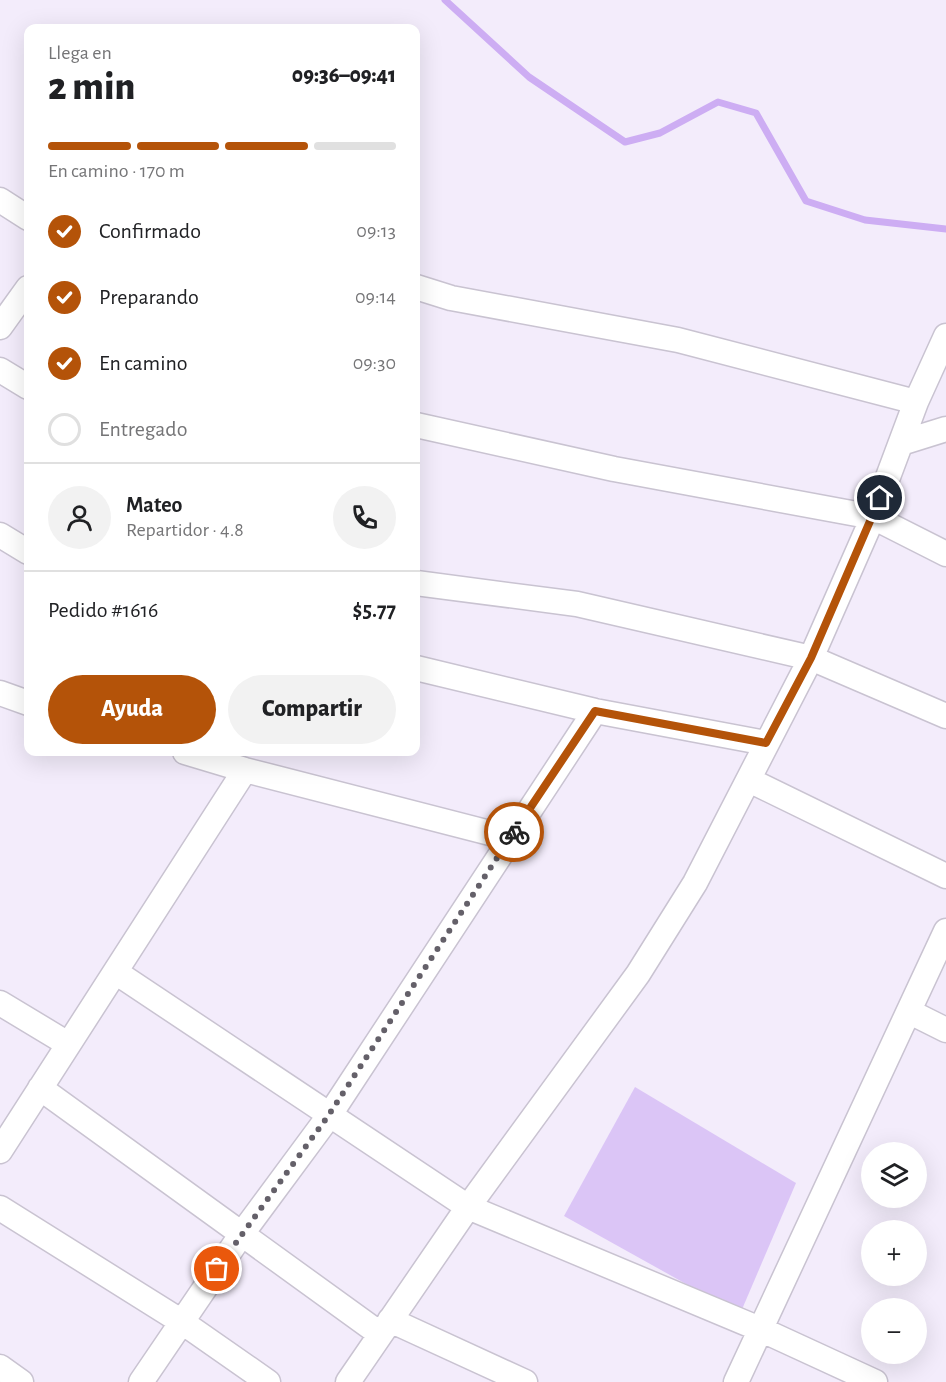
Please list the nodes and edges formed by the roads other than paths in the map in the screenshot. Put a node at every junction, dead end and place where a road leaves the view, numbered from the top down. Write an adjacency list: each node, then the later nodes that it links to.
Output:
1 (0, 200): 2 (street)
2 (24, 215)
3 (420, 288): 9 (street)
4 (24, 294): 5 (street)
5 (0, 327)
6 (946, 336): 9 (street)
7 (0, 370): 8 (street)
8 (24, 385)
9 (915, 402): 12 (street)
10 (420, 426): 13 (street)
11 (946, 429): 12 (street)
12 (901, 443): 13 (street)
13 (873, 516): 16 (street); 18 (street)
14 (0, 535): 15 (street)
15 (24, 550)
16 (946, 554)
17 (420, 584): 18 (street)
18 (811, 658): 21 (street); 22 (street)
19 (420, 669): 20 (street)
20 (595, 711): 22 (street); 26 (street)
21 (946, 716)
22 (766, 743): 25 (street)
23 (198, 756): 24 (street)
24 (245, 770): 26 (street); 29 (street)
25 (749, 780): 27 (street); 37 (street)
26 (509, 838): 35 (street)
27 (946, 876)
28 (946, 931): 31 (street)
29 (117, 973): 33 (street); 35 (street)
30 (0, 1003): 33 (street)
31 (910, 1012): 32 (street); 42 (street)
32 (946, 1030)
33 (68, 1044): 34 (street)
34 (40, 1088): 36 (street); 39 (street)
35 (328, 1116): 37 (street); 39 (street)
36 (0, 1151)
37 (468, 1207): 41 (street); 42 (street)
38 (0, 1208): 40 (street)
39 (241, 1235): 40 (street); 41 (street)
40 (182, 1322): 45 (street); 46 (street)
41 (385, 1327): 47 (street); 48 (street)
42 (762, 1330): 49 (street); 50 (street)
43 (0, 1367): 44 (street)
44 (21, 1382)
45 (141, 1382)
46 (268, 1382)
47 (348, 1382)
48 (525, 1382)
49 (736, 1382)
50 (875, 1382)

